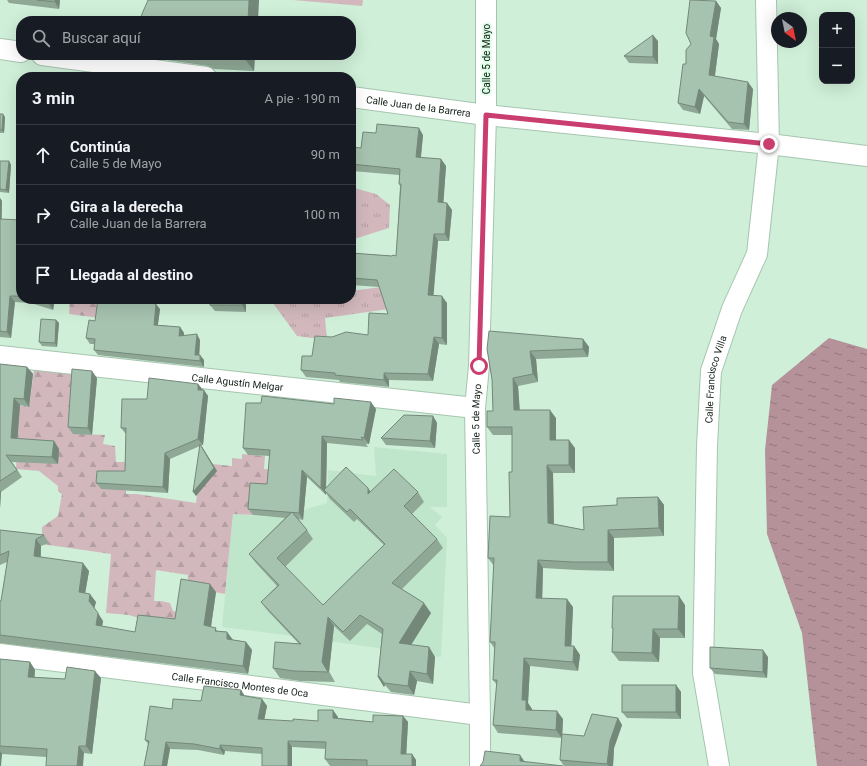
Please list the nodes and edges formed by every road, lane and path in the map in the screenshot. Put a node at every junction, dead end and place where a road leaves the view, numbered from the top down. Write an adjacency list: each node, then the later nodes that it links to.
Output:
1 (486, 0): 8 (street, Calle 5 de Mayo)
2 (766, 0): 9 (street, Calle Francisco Villa)
3 (0, 49): 4 (street)
4 (16, 51)
5 (79, 60): 6 (street)
6 (169, 72)
7 (356, 98): 8 (street, Calle Juan de la Barrera)
8 (486, 115): 9 (street, Calle Juan de la Barrera); 12 (street, Calle 5 de Mayo)
9 (769, 144): 10 (street, Calle Juan de la Barrera); 16 (street, Calle Francisco Villa)
10 (867, 156)
11 (0, 356): 12 (street, Calle Agustín Melgar)
12 (475, 408): 14 (street, Calle 5 de Mayo)
13 (0, 654): 14 (street, Calle Francisco Montes de Oca)
14 (480, 715): 15 (street, Calle 5 de Mayo)
15 (480, 766)
16 (719, 766)

